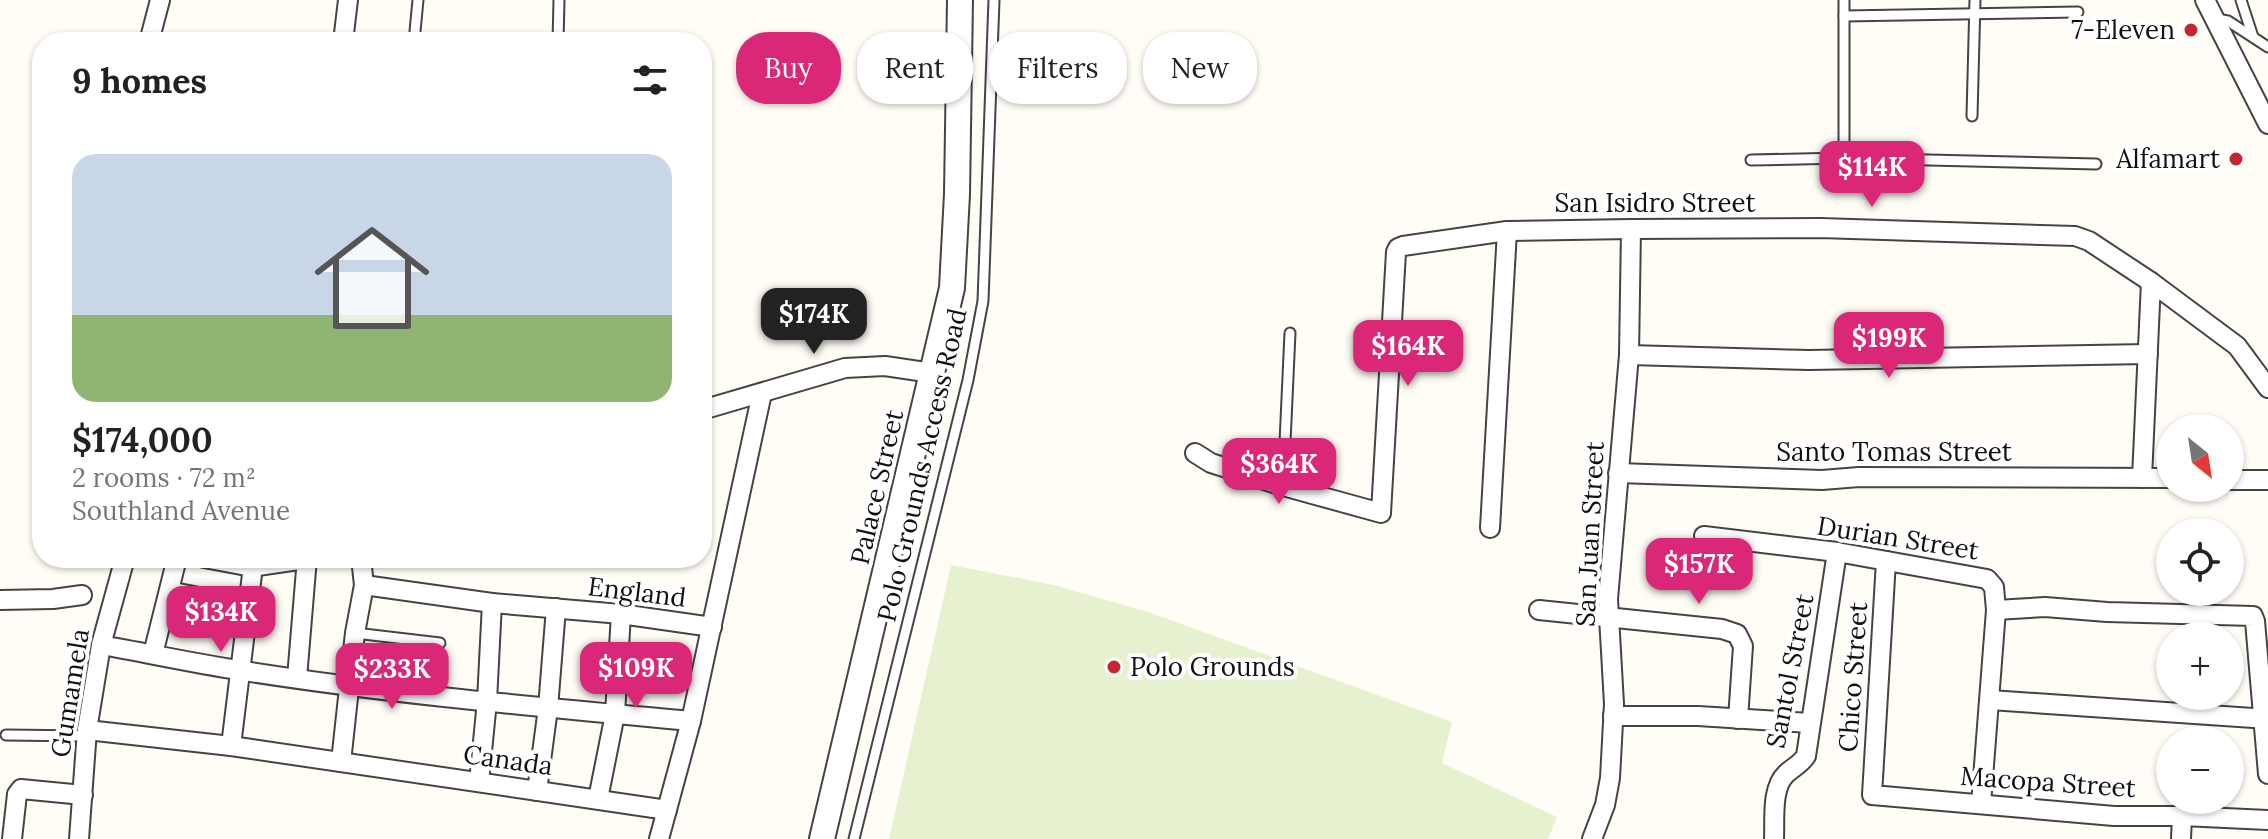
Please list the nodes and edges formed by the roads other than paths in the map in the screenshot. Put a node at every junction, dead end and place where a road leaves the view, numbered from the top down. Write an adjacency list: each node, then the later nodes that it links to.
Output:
1 (160, 0): 15 (street)
2 (348, 0): 16 (street)
3 (418, 0): 17 (lane)
4 (559, 0): 18 (lane)
5 (960, 0): 32 (street, Palace Street)
6 (994, 0): 98 (lane, Polo Grounds Access Road)
7 (1844, 0): 13 (lane)
8 (1975, 0): 12 (lane)
9 (2205, 0): 14 (street)
10 (2241, 0): 19 (lane)
11 (2078, 12): 12 (lane)
12 (1976, 14): 13 (lane); 21 (lane)
13 (1844, 16): 23 (lane)
14 (2215, 19): 19 (lane); 22 (street)
15 (152, 32)
16 (344, 32)
17 (415, 32)
18 (558, 32)
19 (2253, 37): 20 (lane)
20 (2268, 47)
21 (1972, 116)
22 (2268, 124)
23 (1844, 158): 24 (lane); 25 (lane)
24 (1751, 160)
25 (2096, 164)
26 (1631, 229): 27 (street, San Isidro Street); 28 (street, San Isidro Street); 31 (street, San Juan Street)
27 (1507, 231): 42 (street, San Isidro Street); 43 (street)
28 (2151, 282): 30 (street); 33 (street, San Isidro Street)
29 (1290, 333): 42 (lane)
30 (2148, 354): 31 (street); 38 (street)
31 (1629, 355): 37 (street, San Juan Street)
32 (932, 373): 34 (street); 97 (street, Palace Street)
33 (2268, 388)
34 (762, 393): 35 (street); 63 (street)
35 (712, 407)
36 (1195, 453): 42 (street)
37 (1618, 473): 38 (street, Santo Tomas Street); 62 (street, San Juan Street)
38 (2142, 478): 39 (street, Santo Tomas Street)
39 (2156, 478)
40 (2244, 480): 41 (street)
41 (2268, 480)
42 (1283, 486)
43 (1490, 528)
44 (1704, 536): 45 (street, Durian Street)
45 (1837, 552): 46 (street, Durian Street); 79 (street, Santol Street)
46 (1886, 561): 60 (street, Durian Street); 88 (street, Chico Street)
47 (122, 568): 66 (street, Gumamela)
48 (175, 568): 53 (street)
49 (252, 568): 56 (street)
50 (308, 568): 69 (street)
51 (362, 568): 52 (street)
52 (364, 585): 57 (street, England); 64 (street)
53 (170, 587): 56 (lane); 67 (street)
54 (82, 595): 55 (street)
55 (0, 600)
56 (248, 602): 68 (street)
57 (492, 603): 58 (street, England); 72 (street)
58 (556, 608): 61 (street, England); 73 (street)
59 (1539, 610): 62 (street)
60 (1996, 610): 71 (street); 77 (street)
61 (621, 614): 63 (street, England); 74 (street)
62 (1609, 617): 75 (street, San Juan Street); 76 (street)
63 (712, 627): 78 (street)
64 (355, 633): 65 (lane); 70 (street)
65 (440, 643)
66 (101, 645): 67 (street); 80 (street, Gumamela)
67 (153, 654): 68 (street)
68 (240, 671): 69 (street); 82 (street)
69 (297, 678): 70 (street)
70 (350, 685): 72 (street); 83 (street)
71 (1990, 700): 77 (street); 90 (street)
72 (487, 701): 73 (street); 85 (street)
73 (548, 708): 74 (street); 86 (street)
74 (615, 714): 78 (street); 89 (street)
75 (1613, 716): 76 (street); 99 (street, San Juan Street)
76 (1738, 719): 79 (street)
77 (2266, 720): 84 (street)
78 (691, 721): 91 (street)
79 (1810, 723): 100 (street, Santol Street)
80 (87, 733): 81 (lane); 82 (street, Canada); 87 (street, Gumamela)
81 (6, 735)
82 (231, 746): 83 (street, Canada)
83 (341, 762): 85 (street, Canada)
84 (2268, 774)
85 (479, 782): 86 (street, Canada)
86 (537, 791): 89 (street, Canada)
87 (83, 795): 94 (street); 95 (street, Gumamela)
88 (1872, 795): 90 (street, Macopa Street)
89 (598, 799): 91 (street, Canada)
90 (1981, 804): 92 (street, Macopa Street)
91 (667, 810): 96 (street)
92 (2182, 816): 93 (street, Macopa Street); 101 (street)
93 (2268, 820)
94 (12, 839)
95 (79, 839)
96 (659, 839)
97 (822, 839)
98 (854, 839)
99 (1592, 839)
100 (1774, 839)
101 (2181, 839)

